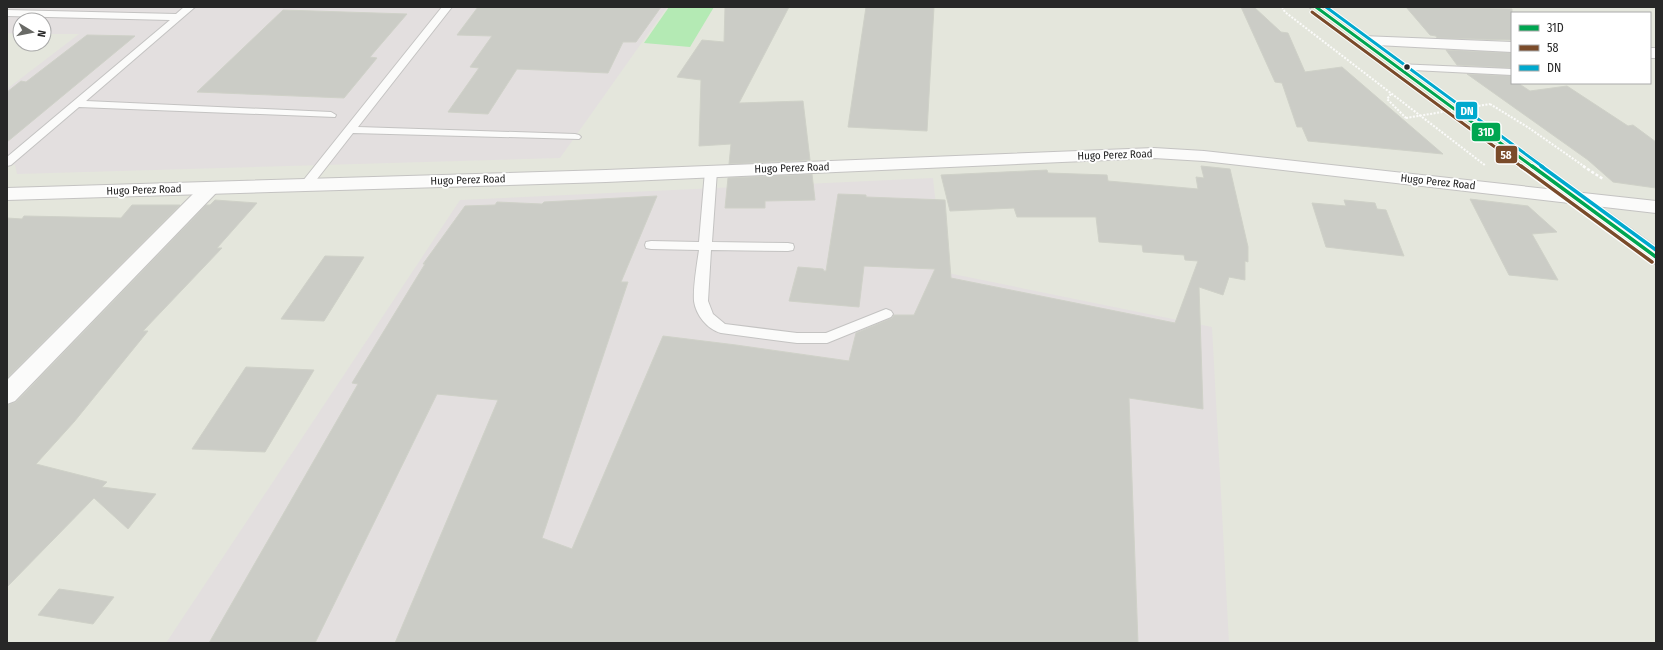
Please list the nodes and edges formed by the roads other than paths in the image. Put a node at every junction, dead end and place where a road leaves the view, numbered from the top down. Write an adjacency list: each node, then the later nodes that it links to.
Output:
1 (190, 7): 5 (lane)
2 (447, 7): 12 (lane)
3 (1316, 7): 6 (main road)
4 (7, 13): 5 (lane)
5 (178, 17): 10 (lane)
6 (1362, 41): 7 (street); 8 (main road)
7 (1511, 47)
8 (1398, 67): 9 (lane); 19 (main road)
9 (1511, 72)
10 (76, 104): 11 (lane); 14 (lane)
11 (331, 115)
12 (349, 130): 13 (lane); 16 (lane)
13 (575, 137)
14 (7, 163)
15 (711, 171): 16 (street, Hugo Perez Road); 19 (street, Hugo Perez Road); 22 (lane)
16 (306, 185): 17 (street, Hugo Perez Road)
17 (210, 188): 18 (street, Hugo Perez Road); 26 (street)
18 (7, 194)
19 (1574, 197): 20 (street, Hugo Perez Road); 24 (main road)
20 (1656, 207)
21 (651, 245): 22 (lane)
22 (705, 245): 23 (lane); 25 (lane)
23 (788, 247)
24 (1656, 257)
25 (886, 314)
26 (7, 395)

